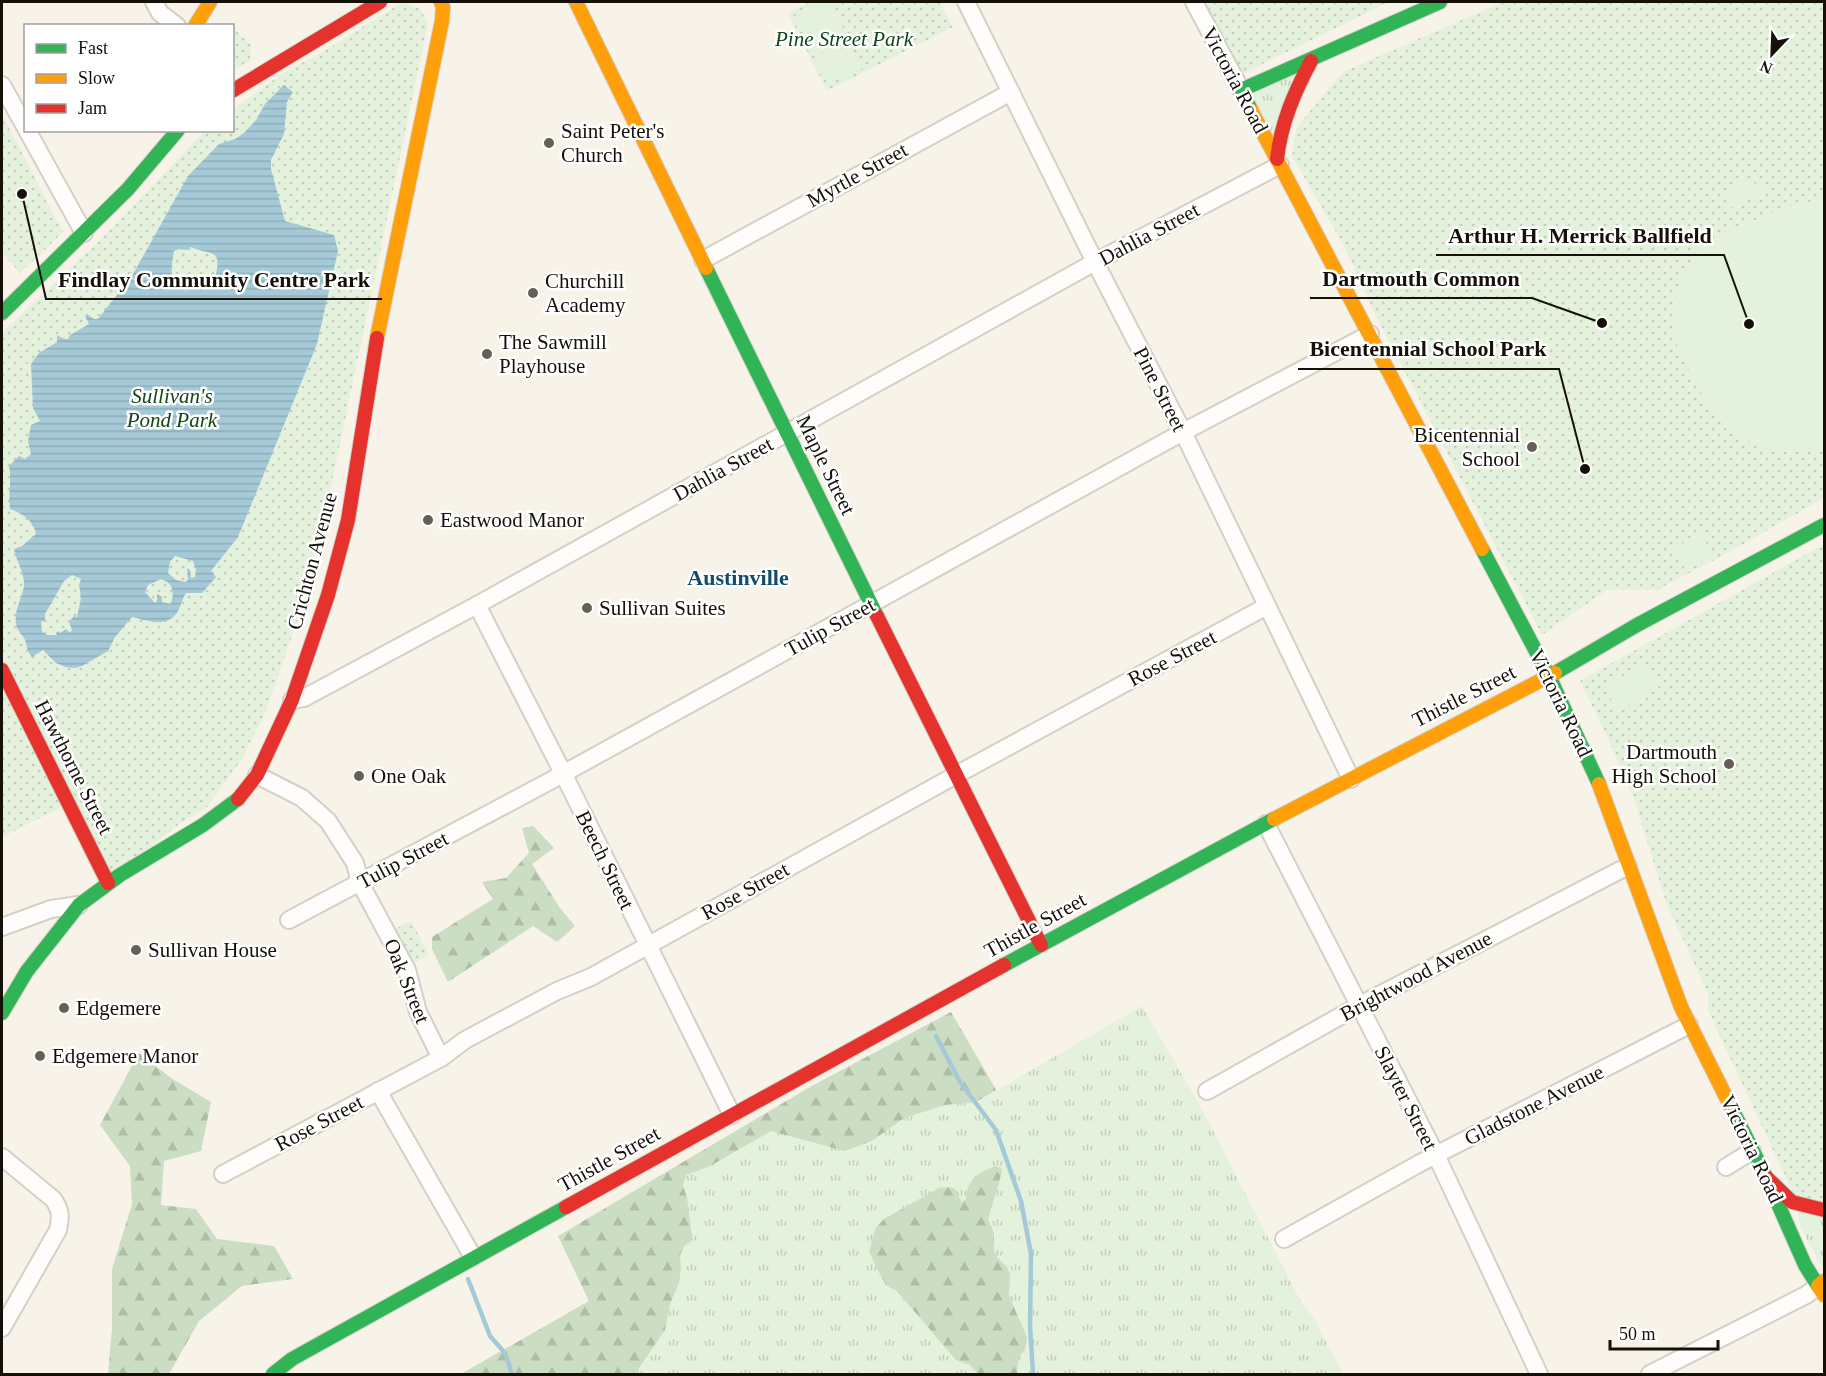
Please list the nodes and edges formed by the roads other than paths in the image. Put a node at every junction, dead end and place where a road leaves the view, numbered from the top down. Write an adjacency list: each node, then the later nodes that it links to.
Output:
1 (154, 2): 9 (street)
2 (210, 2): 10 (street)
3 (381, 2): 13 (street)
4 (441, 2): 35 (street, Crichton Avenue)
5 (576, 2): 23 (street, Maple Street)
6 (966, 2): 15 (street, Pine Street)
7 (1194, 2): 14 (street, Victoria Road)
8 (1440, 2): 11 (street)
9 (174, 24)
10 (196, 24)
11 (1311, 61): 14 (street); 21 (street, Victoria Road)
12 (2, 86): 16 (street)
13 (234, 90)
14 (1240, 90): 21 (street, Victoria Road)
15 (1011, 92): 23 (street, Myrtle Street); 24 (street, Pine Street)
16 (24, 125)
17 (28, 132): 22 (street)
18 (166, 132): 20 (street)
19 (176, 132): 20 (street)
20 (162, 147): 22 (street)
21 (1278, 162): 24 (street, Dahlia Street); 26 (street, Victoria Road)
22 (84, 233): 25 (street)
23 (703, 260): 28 (street, Maple Street)
24 (1095, 262): 27 (street, Pine Street); 28 (street, Dahlia Street)
25 (2, 313)
26 (1370, 334): 27 (street, Tulip Street); 34 (street, Victoria Road)
27 (1183, 432): 30 (street, Tulip Street); 32 (street, Pine Street)
28 (787, 434): 30 (street, Maple Street); 31 (street, Dahlia Street)
29 (1824, 525): 34 (street, Thistle Street)
30 (871, 604): 36 (street, Tulip Street); 38 (street, Maple Street)
31 (477, 605): 35 (street, Dahlia Street); 36 (street, Beech Street)
32 (1267, 606): 38 (street, Rose Street); 39 (street, Pine Street)
33 (2, 670): 42 (street, Hawthorne Street)
34 (1549, 676): 39 (street, Thistle Street); 41 (street, Victoria Road)
35 (292, 700): 37 (street, Crichton Avenue)
36 (563, 773): 43 (street, Tulip Street); 47 (street, Beech Street)
37 (257, 775): 42 (street, Crichton Avenue); 43 (street, Oak Street)
38 (956, 775): 47 (street, Rose Street); 48 (street, Maple Street)
39 (1351, 779): 40 (street, Thistle Street)
40 (1266, 824): 48 (street, Thistle Street); 49 (street, Slayter Street)
41 (1628, 866): 49 (street, Brightwood Avenue); 51 (street, Victoria Road)
42 (108, 883): 44 (street, Crichton Avenue)
43 (360, 883): 45 (street, Tulip Street); 52 (street, Oak Street)
44 (79, 904): 46 (street); 50 (street, Crichton Avenue)
45 (289, 920)
46 (2, 927)
47 (647, 945): 52 (street, Rose Street); 55 (street, Beech Street)
48 (1041, 945): 55 (street, Thistle Street)
49 (1360, 1005): 54 (street, Brightwood Avenue); 57 (street, Slayter Street)
50 (2, 1013)
51 (1689, 1025): 56 (street, Victoria Road); 57 (street, Gladstone Avenue)
52 (441, 1058): 53 (street, Rose Street)
53 (378, 1091): 60 (street, Rose Street); 64 (street)
54 (1207, 1091)
55 (732, 1115): 64 (street, Thistle Street)
56 (1752, 1151): 59 (street); 61 (street, Victoria Road)
57 (1436, 1155): 63 (street, Gladstone Avenue); 68 (street, Slayter Street)
58 (2, 1157): 66 (street)
59 (1726, 1167)
60 (223, 1174)
61 (1766, 1176): 62 (street); 65 (street, Victoria Road)
62 (1824, 1210)
63 (1284, 1239)
64 (472, 1257): 67 (street, Thistle Street)
65 (1822, 1287): 69 (street)
66 (2, 1328)
67 (273, 1374)
68 (1539, 1374)
69 (1650, 1374)

